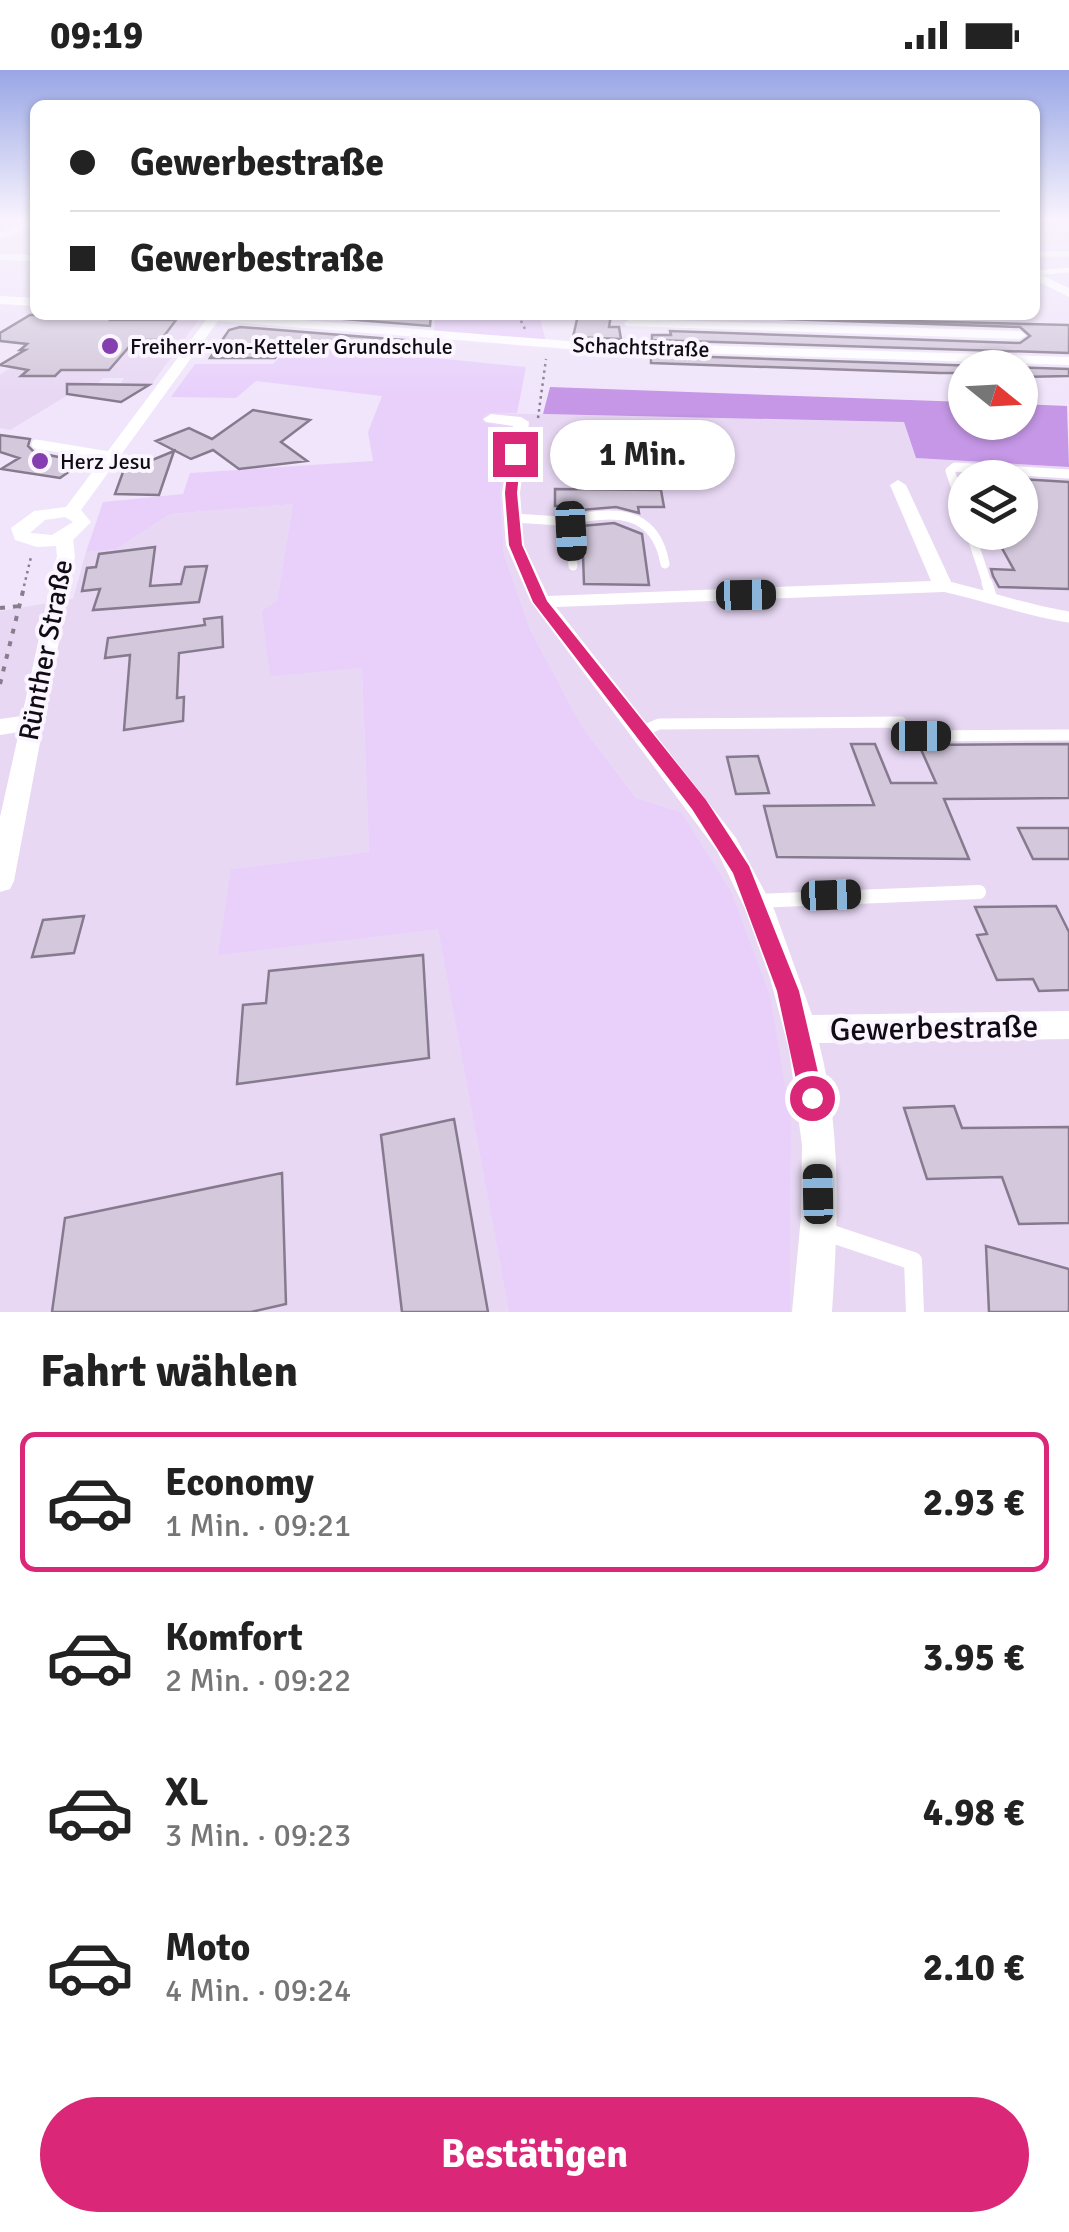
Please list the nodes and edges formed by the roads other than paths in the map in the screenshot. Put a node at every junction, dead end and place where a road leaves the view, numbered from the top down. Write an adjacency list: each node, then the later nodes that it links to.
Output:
1 (1042, 278): 3 (street)
2 (1040, 290): 3 (street)
3 (1067, 292)
4 (0, 300): 5 (street)
5 (30, 302)
6 (213, 320): 21 (street, Rünther Straße)
7 (269, 320): 12 (street, Schachtstraße)
8 (392, 320): 12 (street)
9 (630, 320): 15 (street)
10 (697, 320): 11 (street)
11 (805, 322): 13 (street)
12 (387, 329): 15 (street, Schachtstraße)
13 (931, 332): 14 (street); 16 (street)
14 (1020, 335)
15 (629, 347): 16 (street, Schachtstraße)
16 (948, 358)
17 (1038, 360): 18 (street, Schachtstraße)
18 (1069, 361)
19 (491, 419): 27 (street, Gewerbestraße)
20 (36, 444): 21 (lane)
21 (115, 457): 25 (street, Rünther Straße)
22 (1038, 472): 23 (lane)
23 (1069, 474)
24 (898, 485): 34 (street)
25 (70, 513): 29 (street, Rünther Straße); 30 (street, Rünther Straße)
26 (0, 518): 29 (street)
27 (513, 518): 28 (lane); 36 (street, Gewerbestraße)
28 (564, 521): 32 (lane); 33 (lane)
29 (25, 523): 30 (street, Rünther Straße)
30 (64, 537): 38 (street, Rünther Straße)
31 (976, 550): 35 (lane)
32 (664, 564)
33 (573, 566)
34 (943, 586): 35 (lane); 36 (street)
35 (991, 596): 37 (lane)
36 (540, 602): 40 (street, Gewerbestraße)
37 (1069, 617)
38 (32, 722): 39 (street); 42 (street, Rünther Straße)
39 (0, 727)
40 (641, 732): 41 (lane); 44 (street, Gewerbestraße)
41 (1069, 735)
42 (0, 881)
43 (979, 892): 44 (lane)
44 (756, 901): 46 (street, Gewerbestraße)
45 (1069, 1026): 46 (street, Gewerbestraße)
46 (798, 1030): 47 (street, Gewerbestraße)
47 (819, 1230): 48 (street, Gewerbestraße); 49 (lane)
48 (812, 1312)
49 (915, 1312)

